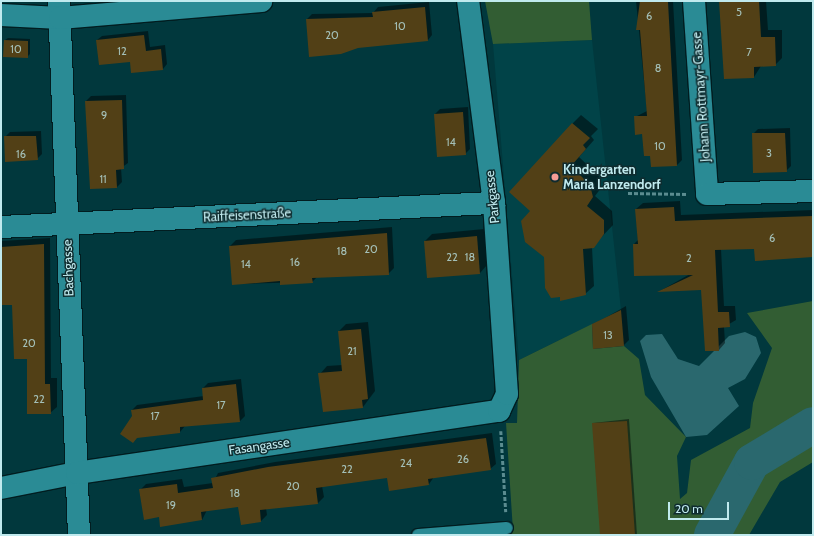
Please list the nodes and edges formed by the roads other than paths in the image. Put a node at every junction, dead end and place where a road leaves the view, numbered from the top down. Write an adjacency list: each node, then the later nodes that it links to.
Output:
1 (261, 1): 4 (street)
2 (468, 1): 7 (street, Parkgasse)
3 (694, 1): 6 (street, Johann Rottmayr-Gasse)
4 (59, 9): 5 (street); 8 (street, Bachgasse)
5 (1, 15)
6 (813, 191)
7 (494, 203): 8 (street, Raiffeisenstraße); 10 (street, Parkgasse)
8 (66, 224): 9 (street, Raiffeisenstraße); 11 (street, Bachgasse)
9 (1, 227)
10 (503, 403): 11 (street, Fasangasse)
11 (77, 473): 12 (street, Fasangasse); 14 (street, Bachgasse)
12 (1, 488)
13 (507, 528): 15 (lane)
14 (79, 535)
15 (418, 535)

